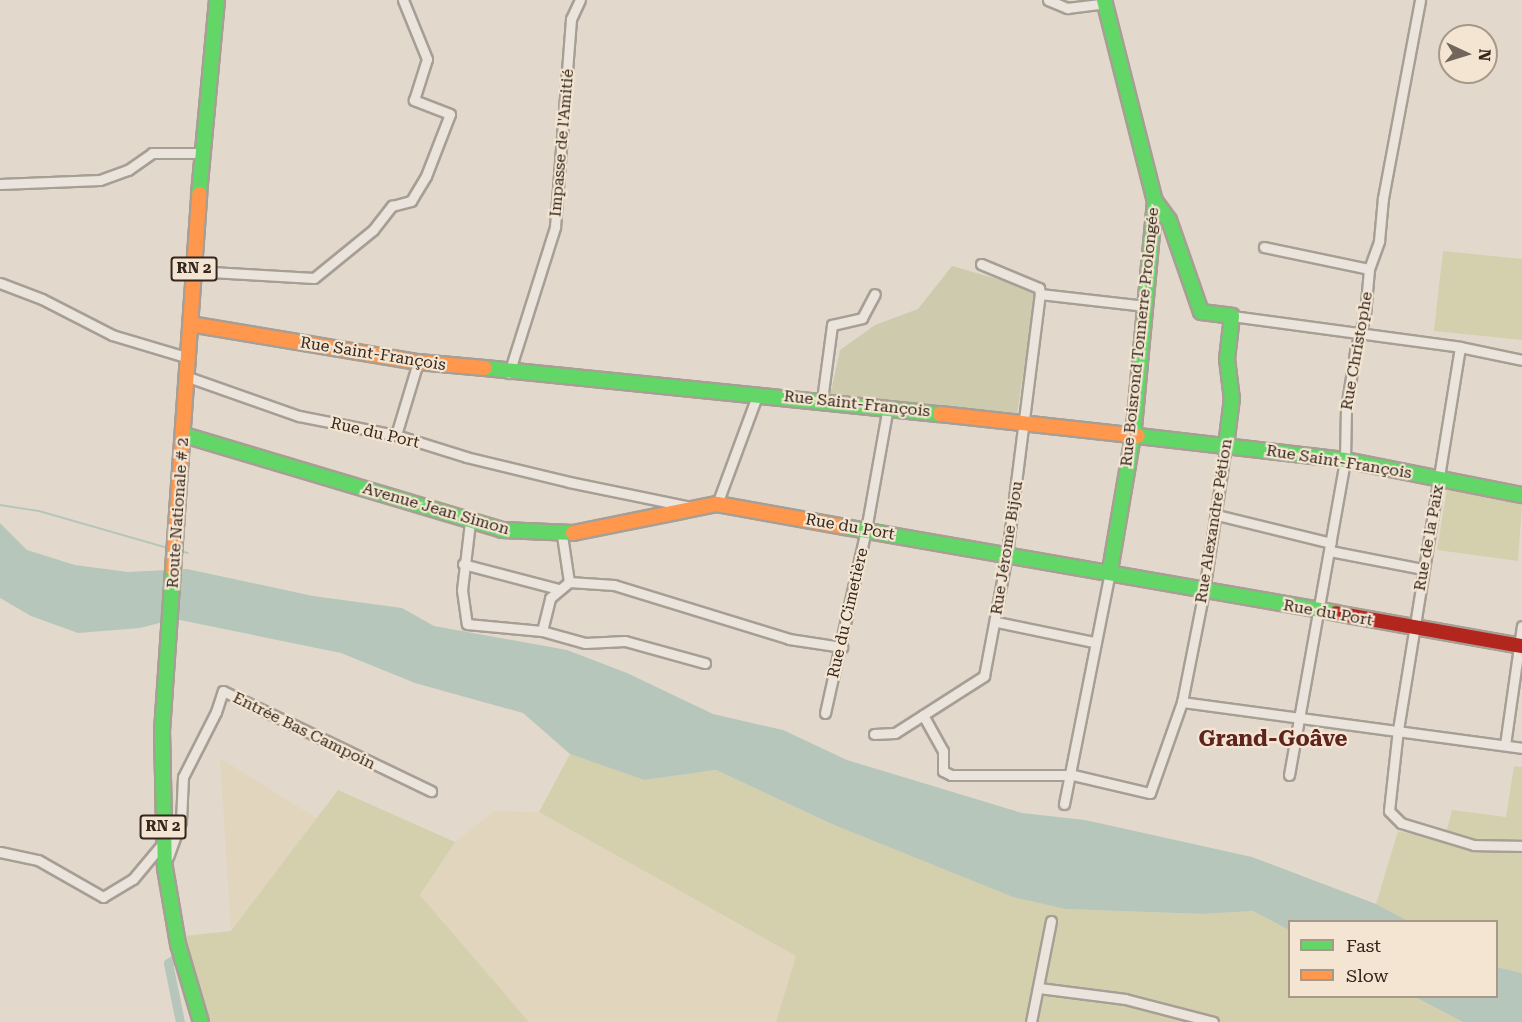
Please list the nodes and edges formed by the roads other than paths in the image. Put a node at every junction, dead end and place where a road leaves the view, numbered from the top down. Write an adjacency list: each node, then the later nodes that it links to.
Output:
1 (217, 0): 7 (street, Route Nationale # 2 / RN 2)
2 (403, 0): 13 (street)
3 (580, 0): 25 (street, Impasse de l'Amitié)
4 (1048, 0): 6 (street)
5 (1420, 0): 12 (street, Rue Christophe)
6 (1104, 1): 9 (street, Rue Boisrond Tonnerre Prolongée)
7 (201, 153): 8 (street); 13 (street, Route Nationale # 2 / RN 2)
8 (0, 184)
9 (1155, 201): 17 (street, Rue Boisrond Tonnerre Prolongée); 18 (street)
10 (1264, 247): 12 (street)
11 (981, 264): 16 (street)
12 (1370, 269): 20 (street, Rue Christophe)
13 (194, 271): 19 (street, Route Nationale # 2 / RN 2)
14 (0, 283): 22 (street)
15 (875, 294): 28 (street)
16 (1040, 294): 17 (street); 30 (street, Rue Jérome Bijou)
17 (1145, 306): 33 (street, Rue Boisrond Tonnerre Prolongée)
18 (1232, 316): 20 (street); 34 (street, Rue Alexandre Pétion)
19 (190, 324): 22 (street, Route Nationale # 2 / RN 2); 24 (street, Rue Saint-François)
20 (1359, 334): 21 (street); 35 (street, Rue Christophe)
21 (1460, 347): 23 (street); 36 (street, Rue de la Paix)
22 (189, 358): 26 (street, Route Nationale # 2 / RN 2)
23 (1522, 360)
24 (418, 362): 25 (street, Rue Saint-François); 32 (street)
25 (509, 373): 27 (street, Rue Saint-François)
26 (188, 377): 31 (street, Route Nationale # 2 / RN 2); 32 (street, Rue du Port)
27 (758, 393): 28 (street, Rue Saint-François); 38 (street)
28 (822, 400): 29 (street, Rue Saint-François)
29 (888, 407): 30 (street, Rue Saint-François); 42 (street, Rue du Cimetière)
30 (1026, 423): 33 (street, Rue Saint-François); 45 (street, Rue Jérome Bijou)
31 (184, 435): 41 (street, Avenue Jean Simon); 73 (street, Route Nationale # 2 / RN 2)
32 (396, 435): 39 (street, Rue du Port)
33 (1133, 436): 34 (street, Rue Saint-François); 48 (street, Rue Boisrond Tonnerre Prolongée)
34 (1226, 446): 35 (street, Rue Saint-François); 40 (street, Rue Alexandre Pétion)
35 (1345, 460): 36 (street, Rue Saint-François); 44 (street, Rue Christophe)
36 (1440, 479): 37 (street, Rue Saint-François); 47 (street, Rue de la Paix)
37 (1522, 495)
38 (717, 504): 39 (street, Rue du Port); 42 (street, Rue du Port)
39 (691, 507): 43 (street, Avenue Jean Simon)
40 (1217, 515): 44 (street); 51 (street, Rue Alexandre Pétion)
41 (470, 522): 43 (street, Avenue Jean Simon); 46 (street)
42 (866, 530): 45 (street, Rue du Port); 59 (street, Rue du Cimetière)
43 (562, 535): 49 (street)
44 (1331, 547): 47 (street); 52 (street, Rue Christophe)
45 (1007, 554): 48 (street, Rue du Port); 53 (street, Rue Jérome Bijou)
46 (463, 564): 50 (street); 56 (street)
47 (1423, 569): 55 (street, Rue de la Paix)
48 (1110, 570): 51 (street, Rue du Port); 57 (street)
49 (569, 582): 50 (street); 59 (street)
50 (558, 589): 56 (street)
51 (1204, 591): 52 (street, Rue du Port); 61 (street, Rue Alexandre Pétion)
52 (1318, 612): 55 (street, Rue du Port); 64 (street, Rue Christophe)
53 (997, 622): 57 (street); 63 (street, Rue Jérome Bijou)
54 (1522, 626): 58 (street)
55 (1413, 628): 58 (street, Rue du Port); 65 (street, Rue de la Paix)
56 (542, 632): 60 (street)
57 (1094, 642): 69 (street)
58 (1520, 645): 67 (street)
59 (842, 647): 62 (street, Rue du Cimetière)
60 (705, 663)
61 (1182, 702): 64 (street); 69 (street, Rue Alexandre Pétion)
62 (825, 713)
63 (923, 715): 66 (street, Rue Jérome Bijou); 69 (street)
64 (1299, 716): 65 (street); 70 (street, Rue Christophe)
65 (1398, 729): 67 (street); 74 (street, Rue de la Paix)
66 (874, 734)
67 (1505, 745): 68 (street)
68 (1522, 748)
69 (1073, 775): 72 (street)
70 (1288, 775)
71 (431, 791): 76 (street, Entrée Bas Campoin)
72 (1064, 804)
73 (163, 843): 75 (street); 76 (street, Route Nationale # 2 / RN 2)
74 (1522, 846)
75 (0, 852)
76 (165, 868): 79 (street, Route Nationale # 2 / RN 2)
77 (1051, 921): 78 (street)
78 (1039, 988): 80 (street); 81 (street)
79 (201, 1022)
80 (1031, 1022)
81 (1214, 1022)

